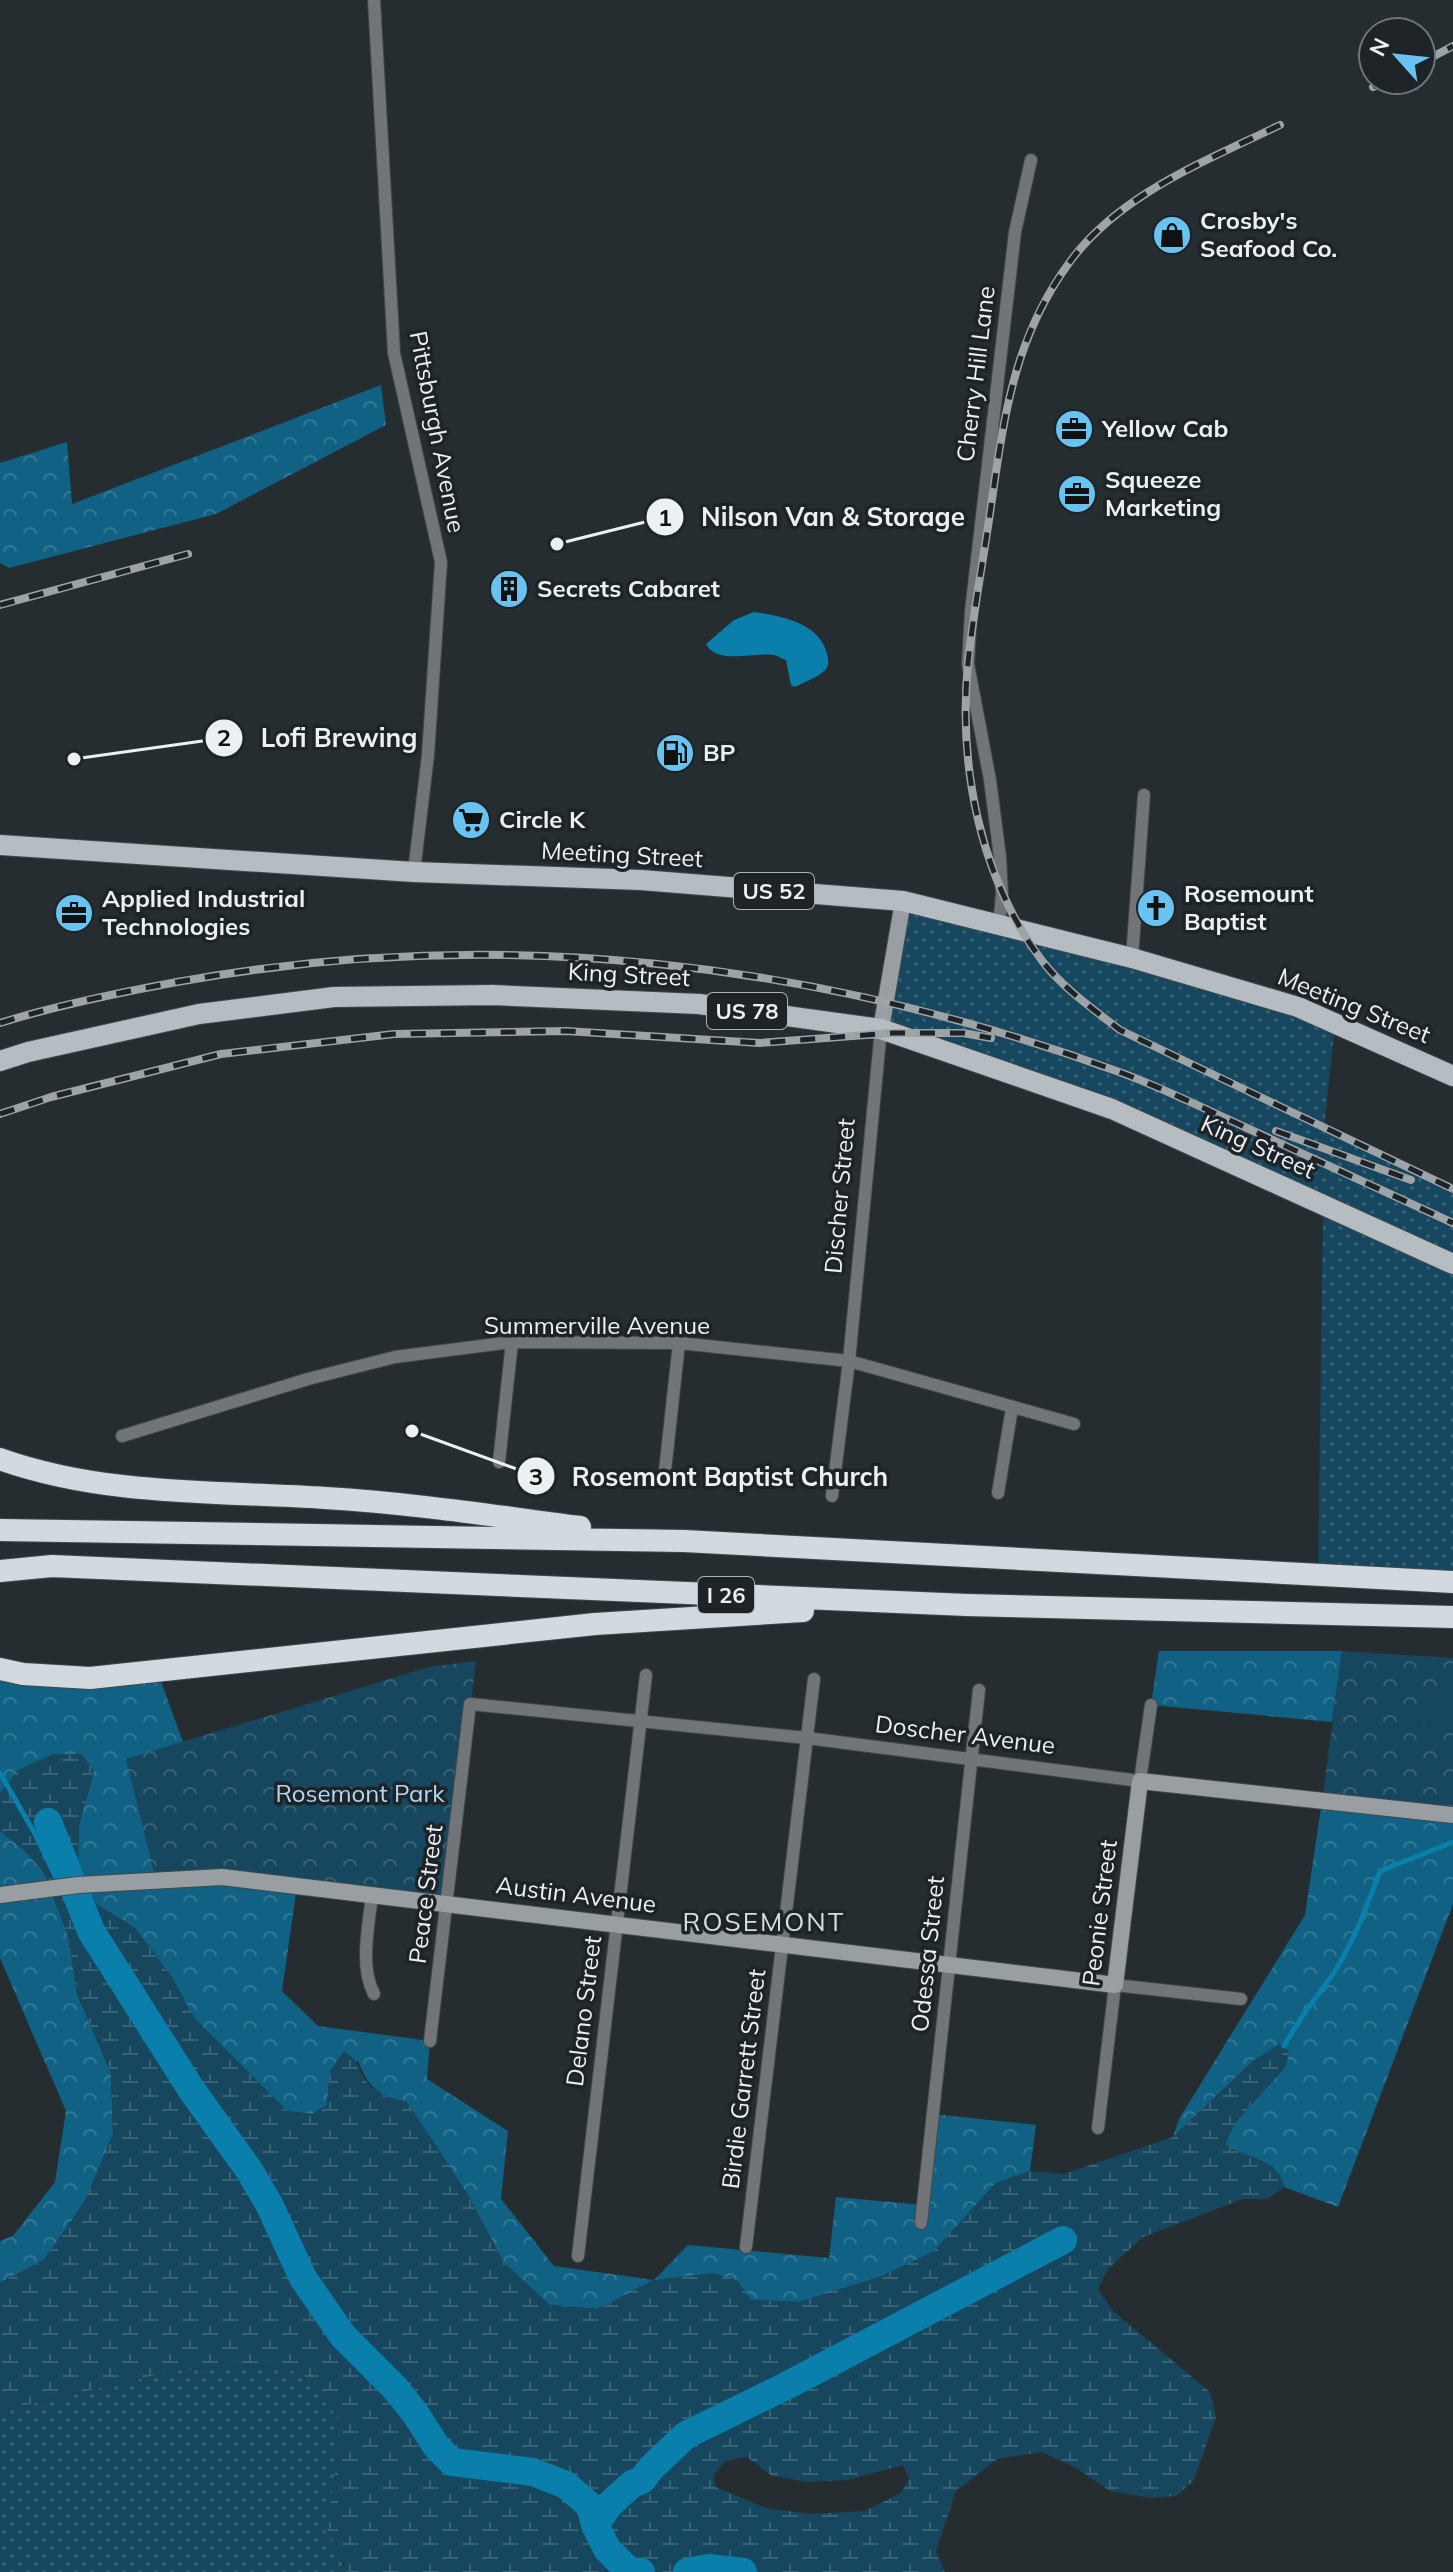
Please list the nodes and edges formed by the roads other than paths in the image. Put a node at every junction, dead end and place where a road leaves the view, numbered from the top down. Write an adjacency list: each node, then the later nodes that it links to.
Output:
1 (374, 0): 5 (street, Pittsburgh Avenue)
2 (1031, 160): 7 (street, Cherry Hill Lane)
3 (1144, 795): 8 (street)
4 (0, 845): 5 (main road, Meeting Street / US 52)
5 (414, 872): 6 (main road, Meeting Street / US 52)
6 (903, 901): 7 (main road, Meeting Street / US 52); 9 (street, Discher Street)
7 (999, 926): 8 (main road, Meeting Street / US 52)
8 (1132, 958): 11 (main road, Meeting Street / US 52)
9 (881, 1029): 10 (main road, King Street / US 78); 12 (main road, King Street / US 78); 15 (street, Discher Street)
10 (0, 1061)
11 (1453, 1076)
12 (1453, 1264)
13 (512, 1342): 14 (street, Summerville Avenue); 18 (street, Summerville Avenue); 20 (street)
14 (679, 1343): 15 (street, Summerville Avenue); 21 (street)
15 (849, 1361): 16 (street, Summerville Avenue); 23 (street, Discher Street)
16 (1012, 1408): 17 (street, Summerville Avenue); 22 (street)
17 (1074, 1424)
18 (122, 1436)
19 (0, 1459): 25 (highway)
20 (499, 1462)
21 (664, 1480)
22 (998, 1493)
23 (832, 1496)
24 (0, 1530): 25 (highway, I 26)
25 (684, 1541): 27 (highway, I 26)
26 (0, 1571): 28 (highway, I 26)
27 (1453, 1582)
28 (967, 1605): 29 (highway, I 26); 30 (highway)
29 (1453, 1617)
30 (0, 1669)
31 (646, 1675): 36 (street, Delano Street)
32 (814, 1679): 37 (street, Birdie Garrett Street)
33 (979, 1690): 38 (street, Odessa Street)
34 (470, 1704): 36 (street, Doscher Avenue); 43 (street, Peace Street)
35 (1151, 1705): 39 (street, Peonie Street)
36 (641, 1720): 37 (street, Doscher Avenue); 44 (street, Delano Street)
37 (807, 1738): 38 (street, Doscher Avenue); 45 (street, Birdie Garrett Street)
38 (972, 1761): 39 (street, Doscher Avenue); 46 (street, Odessa Street)
39 (1140, 1781): 40 (street, Doscher Avenue); 47 (street, Peonie Street)
40 (1453, 1815)
41 (372, 1894): 42 (street, Austin Avenue); 43 (street, Austin Avenue); 48 (street)
42 (0, 1895)
43 (447, 1903): 44 (street, Austin Avenue); 50 (street, Peace Street)
44 (616, 1925): 45 (street, Austin Avenue); 54 (street, Delano Street)
45 (783, 1944): 46 (street, Austin Avenue); 53 (street, Birdie Garrett Street)
46 (949, 1964): 47 (street, Austin Avenue); 52 (street, Odessa Street)
47 (1115, 1985): 49 (street, Austin Avenue); 51 (street, Peonie Street)
48 (374, 1994)
49 (1241, 1999)
50 (430, 2041)
51 (1098, 2128)
52 (921, 2223)
53 (746, 2247)
54 (578, 2256)

